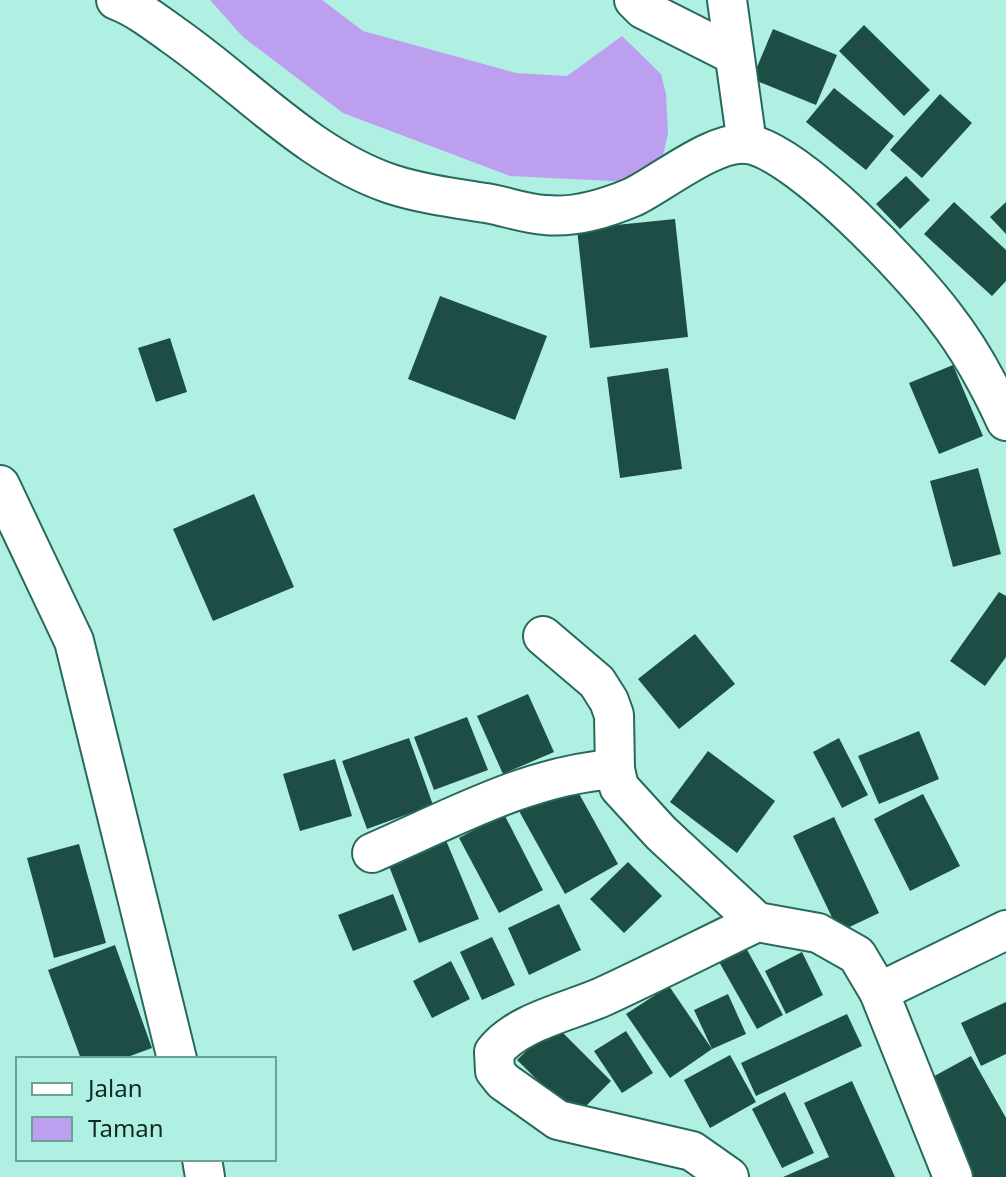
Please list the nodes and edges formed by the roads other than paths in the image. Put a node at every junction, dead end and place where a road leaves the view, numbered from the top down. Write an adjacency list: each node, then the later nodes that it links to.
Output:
1 (116, 0): 5 (street)
2 (634, 0): 4 (street)
3 (727, 0): 4 (street)
4 (734, 55): 5 (street)
5 (747, 144): 6 (street)
6 (1006, 421)
7 (0, 485): 14 (street)
8 (543, 636): 9 (street)
9 (615, 769): 10 (street); 11 (street)
10 (372, 853)
11 (757, 922): 13 (street); 15 (street)
12 (1006, 930): 13 (street)
13 (879, 992): 16 (street)
14 (177, 1057)
15 (729, 1177)
16 (953, 1177)

